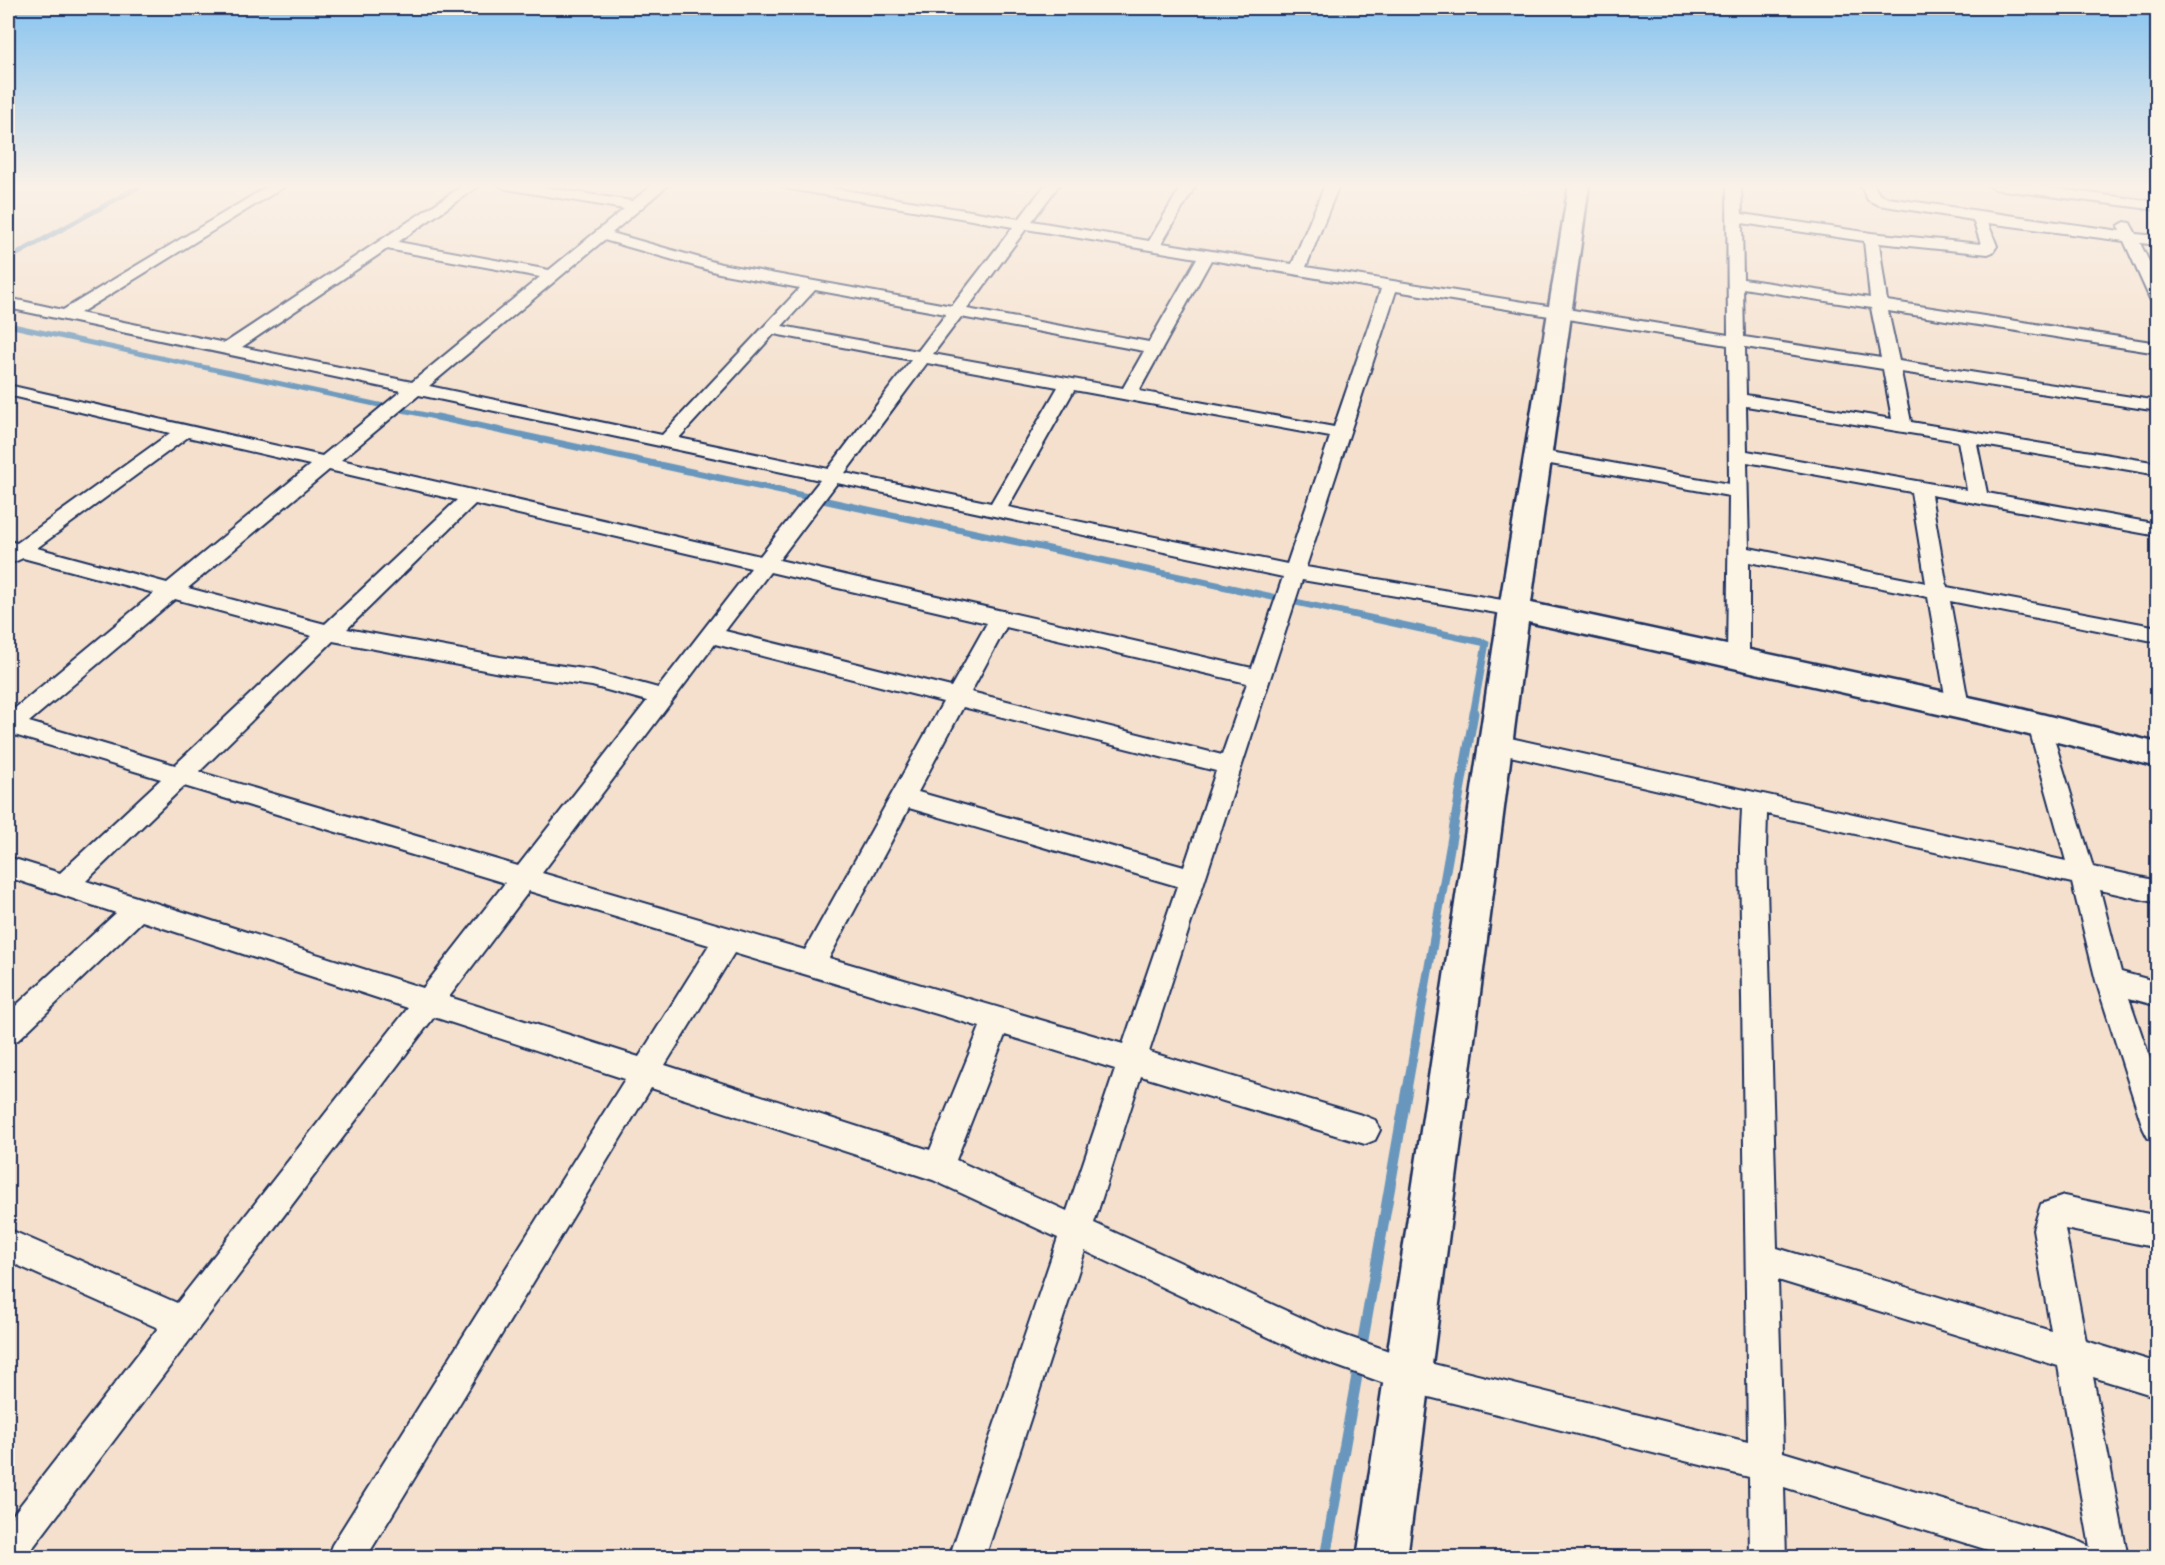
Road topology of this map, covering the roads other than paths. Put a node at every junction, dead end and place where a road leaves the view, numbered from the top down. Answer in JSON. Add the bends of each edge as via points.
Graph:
{"nodes":[{"id":1,"x":159,"y":258,"type":"edge"},
{"id":2,"x":363,"y":258,"type":"edge"},
{"id":3,"x":460,"y":258,"type":"edge"},
{"id":4,"x":573,"y":258,"type":"edge"},
{"id":5,"x":685,"y":258,"type":"edge"},
{"id":6,"x":997,"y":258,"type":"edge"},
{"id":7,"x":1205,"y":258,"type":"edge"},
{"id":8,"x":1230,"y":258,"type":"edge"},
{"id":9,"x":1302,"y":258,"type":"edge"},
{"id":10,"x":1569,"y":258,"type":"edge"},
{"id":11,"x":1735,"y":258,"type":"edge"},
{"id":12,"x":1873,"y":258,"type":"edge"},
{"id":13,"x":2138,"y":258,"type":"edge"},
{"id":14,"x":1297,"y":270,"type":"junction"},
{"id":15,"x":552,"y":275,"type":"junction"},
{"id":16,"x":1735,"y":282,"type":"junction"},
{"id":17,"x":811,"y":285,"type":"junction"},
{"id":18,"x":1390,"y":285,"type":"junction"},
{"id":19,"x":2157,"y":299,"type":"edge"},
{"id":20,"x":8,"y":303,"type":"edge"},
{"id":21,"x":1879,"y":305,"type":"junction"},
{"id":22,"x":956,"y":313,"type":"junction"},
{"id":23,"x":1561,"y":314,"type":"junction"},
{"id":24,"x":65,"y":315,"type":"junction"},
{"id":25,"x":772,"y":328,"type":"junction"},
{"id":26,"x":1737,"y":341,"type":"junction"},
{"id":27,"x":1155,"y":348,"type":"junction"},
{"id":28,"x":2157,"y":348,"type":"edge"},
{"id":29,"x":228,"y":349,"type":"junction"},
{"id":30,"x":922,"y":356,"type":"junction"},
{"id":31,"x":1892,"y":365,"type":"junction"},
{"id":32,"x":1069,"y":384,"type":"junction"},
{"id":33,"x":416,"y":388,"type":"junction"},
{"id":34,"x":8,"y":390,"type":"edge"},
{"id":35,"x":1128,"y":395,"type":"junction"},
{"id":36,"x":1737,"y":399,"type":"junction"},
{"id":37,"x":2157,"y":406,"type":"edge"},
{"id":38,"x":1903,"y":427,"type":"junction"},
{"id":39,"x":185,"y":431,"type":"junction"},
{"id":40,"x":1341,"y":434,"type":"junction"},
{"id":41,"x":1966,"y":437,"type":"junction"},
{"id":42,"x":665,"y":442,"type":"junction"},
{"id":43,"x":1738,"y":455,"type":"junction"},
{"id":44,"x":1539,"y":456,"type":"junction"},
{"id":45,"x":326,"y":463,"type":"junction"},
{"id":46,"x":2157,"y":470,"type":"edge"},
{"id":47,"x":831,"y":477,"type":"junction"},
{"id":48,"x":1920,"y":489,"type":"junction"},
{"id":49,"x":1738,"y":492,"type":"junction"},
{"id":50,"x":471,"y":497,"type":"junction"},
{"id":51,"x":1979,"y":499,"type":"junction"},
{"id":52,"x":996,"y":511,"type":"junction"},
{"id":53,"x":2157,"y":530,"type":"edge"},
{"id":54,"x":12,"y":552,"type":"edge"},
{"id":55,"x":1739,"y":553,"type":"junction"},
{"id":56,"x":764,"y":564,"type":"junction"},
{"id":57,"x":1294,"y":572,"type":"junction"},
{"id":58,"x":171,"y":591,"type":"junction"},
{"id":59,"x":1938,"y":592,"type":"junction"},
{"id":60,"x":1514,"y":609,"type":"junction"},
{"id":61,"x":1000,"y":618,"type":"junction"},
{"id":62,"x":330,"y":633,"type":"junction"},
{"id":63,"x":710,"y":635,"type":"junction"},
{"id":64,"x":2157,"y":635,"type":"edge"},
{"id":65,"x":1738,"y":658,"type":"junction"},
{"id":66,"x":1260,"y":678,"type":"junction"},
{"id":67,"x":662,"y":697,"type":"junction"},
{"id":68,"x":957,"y":697,"type":"junction"},
{"id":69,"x":1958,"y":707,"type":"junction"},
{"id":70,"x":8,"y":725,"type":"edge"},
{"id":71,"x":2040,"y":725,"type":"junction"},
{"id":72,"x":1497,"y":744,"type":"junction"},
{"id":73,"x":2157,"y":755,"type":"edge"},
{"id":74,"x":1231,"y":766,"type":"junction"},
{"id":75,"x":180,"y":776,"type":"junction"},
{"id":76,"x":902,"y":797,"type":"junction"},
{"id":77,"x":1755,"y":800,"type":"junction"},
{"id":78,"x":8,"y":867,"type":"edge"},
{"id":79,"x":2084,"y":874,"type":"junction"},
{"id":80,"x":523,"y":878,"type":"junction"},
{"id":81,"x":1193,"y":880,"type":"junction"},
{"id":82,"x":65,"y":885,"type":"junction"},
{"id":83,"x":2157,"y":892,"type":"edge"},
{"id":84,"x":137,"y":909,"type":"junction"},
{"id":85,"x":728,"y":939,"type":"junction"},
{"id":86,"x":812,"y":965,"type":"junction"},
{"id":87,"x":2110,"y":981,"type":"junction"},
{"id":88,"x":2157,"y":994,"type":"edge"},
{"id":89,"x":428,"y":1003,"type":"junction"},
{"id":90,"x":997,"y":1020,"type":"junction"},
{"id":91,"x":8,"y":1031,"type":"edge"},
{"id":92,"x":1133,"y":1061,"type":"junction"},
{"id":93,"x":645,"y":1072,"type":"junction"},
{"id":94,"x":2157,"y":1128,"type":"edge"},
{"id":95,"x":1365,"y":1130,"type":"dead end"},
{"id":96,"x":938,"y":1167,"type":"junction"},
{"id":97,"x":1074,"y":1231,"type":"junction"},
{"id":98,"x":2157,"y":1232,"type":"edge"},
{"id":99,"x":8,"y":1245,"type":"edge"},
{"id":100,"x":1762,"y":1259,"type":"junction"},
{"id":101,"x":182,"y":1322,"type":"junction"},
{"id":102,"x":2072,"y":1354,"type":"junction"},
{"id":103,"x":1409,"y":1375,"type":"junction"},
{"id":104,"x":2157,"y":1380,"type":"edge"},
{"id":105,"x":1766,"y":1464,"type":"junction"},
{"id":106,"x":8,"y":1550,"type":"edge"},
{"id":107,"x":345,"y":1557,"type":"edge"},
{"id":108,"x":967,"y":1557,"type":"edge"},
{"id":109,"x":1382,"y":1557,"type":"edge"},
{"id":110,"x":1768,"y":1557,"type":"edge"},
{"id":111,"x":2076,"y":1557,"type":"edge"},
{"id":112,"x":2110,"y":1557,"type":"edge"}],
"edges":[{"from":1,"to":24,"type":"street"},
{"from":2,"to":29,"type":"street"},
{"from":3,"to":15,"type":"street"},
{"from":4,"to":15,"type":"street"},
{"from":5,"to":17,"type":"street"},
{"from":6,"to":22,"type":"street"},
{"from":7,"to":27,"type":"street"},
{"from":8,"to":14,"type":"street"},
{"from":9,"to":14,"type":"street"},
{"from":10,"to":23,"type":"main road"},
{"from":11,"to":16,"type":"street"},
{"from":12,"to":21,"type":"street"},
{"from":13,"to":19,"type":"street"},
{"from":14,"to":18,"type":"street"},
{"from":15,"to":33,"type":"street"},
{"from":16,"to":21,"type":"street"},
{"from":16,"to":26,"type":"street"},
{"from":17,"to":22,"type":"street"},
{"from":17,"to":25,"type":"street"},
{"from":18,"to":23,"type":"street"},
{"from":18,"to":40,"type":"street"},
{"from":20,"to":24,"type":"street"},
{"from":21,"to":28,"type":"street"},
{"from":21,"to":31,"type":"street"},
{"from":22,"to":27,"type":"street"},
{"from":22,"to":30,"type":"street"},
{"from":23,"to":26,"type":"street"},
{"from":23,"to":44,"type":"main road"},
{"from":24,"to":29,"type":"street"},
{"from":25,"to":30,"type":"street"},
{"from":25,"to":42,"type":"street"},
{"from":26,"to":31,"type":"street"},
{"from":26,"to":36,"type":"street"},
{"from":27,"to":35,"type":"street"},
{"from":29,"to":33,"type":"street"},
{"from":30,"to":32,"type":"street"},
{"from":30,"to":47,"type":"street"},
{"from":31,"to":37,"type":"street"},
{"from":31,"to":38,"type":"street"},
{"from":32,"to":35,"type":"street"},
{"from":32,"to":52,"type":"street"},
{"from":33,"to":42,"type":"street"},
{"from":33,"to":45,"type":"street"},
{"from":34,"to":39,"type":"street"},
{"from":35,"to":40,"type":"street"},
{"from":36,"to":38,"type":"street"},
{"from":36,"to":43,"type":"street"},
{"from":38,"to":41,"type":"street"},
{"from":39,"to":45,"type":"street"},
{"from":39,"to":54,"type":"street"},
{"from":40,"to":57,"type":"street"},
{"from":41,"to":46,"type":"street"},
{"from":41,"to":51,"type":"street"},
{"from":42,"to":47,"type":"street"},
{"from":43,"to":48,"type":"street"},
{"from":43,"to":49,"type":"street"},
{"from":44,"to":49,"type":"street"},
{"from":44,"to":60,"type":"main road"},
{"from":45,"to":50,"type":"street"},
{"from":45,"to":58,"type":"street"},
{"from":47,"to":52,"type":"street"},
{"from":47,"to":56,"type":"street"},
{"from":48,"to":51,"type":"street"},
{"from":48,"to":59,"type":"street"},
{"from":49,"to":55,"type":"street"},
{"from":50,"to":56,"type":"street"},
{"from":50,"to":62,"type":"street"},
{"from":51,"to":53,"type":"street"},
{"from":52,"to":57,"type":"street"},
{"from":54,"to":58,"type":"street"},
{"from":55,"to":59,"type":"street"},
{"from":55,"to":65,"type":"street"},
{"from":56,"to":61,"type":"street"},
{"from":56,"to":63,"type":"street"},
{"from":57,"to":60,"type":"street"},
{"from":57,"to":66,"type":"street"},
{"from":58,"to":62,"type":"street"},
{"from":58,"to":70,"type":"street"},
{"from":59,"to":64,"type":"street"},
{"from":59,"to":69,"type":"street"},
{"from":60,"to":65,"type":"main road"},
{"from":60,"to":72,"type":"main road"},
{"from":61,"to":66,"type":"street"},
{"from":61,"to":68,"type":"street"},
{"from":62,"to":67,"type":"street","via":[[592,678]]},
{"from":62,"to":75,"type":"street"},
{"from":63,"to":67,"type":"street"},
{"from":63,"to":68,"type":"street"},
{"from":65,"to":69,"type":"main road"},
{"from":66,"to":74,"type":"street"},
{"from":67,"to":80,"type":"street"},
{"from":68,"to":74,"type":"street"},
{"from":68,"to":76,"type":"street"},
{"from":69,"to":71,"type":"main road"},
{"from":70,"to":75,"type":"street"},
{"from":71,"to":73,"type":"main road"},
{"from":71,"to":79,"type":"street"},
{"from":72,"to":77,"type":"street"},
{"from":72,"to":103,"type":"main road"},
{"from":74,"to":81,"type":"street"},
{"from":75,"to":80,"type":"street"},
{"from":75,"to":82,"type":"street"},
{"from":76,"to":81,"type":"street"},
{"from":76,"to":86,"type":"street"},
{"from":77,"to":79,"type":"street"},
{"from":77,"to":100,"type":"street"},
{"from":78,"to":82,"type":"street"},
{"from":79,"to":83,"type":"street"},
{"from":79,"to":87,"type":"street"},
{"from":80,"to":85,"type":"street"},
{"from":80,"to":89,"type":"street"},
{"from":81,"to":92,"type":"street"},
{"from":82,"to":84,"type":"street"},
{"from":84,"to":89,"type":"street"},
{"from":84,"to":91,"type":"street"},
{"from":85,"to":86,"type":"street"},
{"from":85,"to":93,"type":"street"},
{"from":86,"to":90,"type":"street"},
{"from":87,"to":88,"type":"street"},
{"from":87,"to":94,"type":"street"},
{"from":89,"to":93,"type":"street"},
{"from":89,"to":101,"type":"street"},
{"from":90,"to":92,"type":"street"},
{"from":90,"to":96,"type":"street"},
{"from":92,"to":95,"type":"street"},
{"from":92,"to":97,"type":"street"},
{"from":93,"to":96,"type":"street"},
{"from":93,"to":107,"type":"street"},
{"from":96,"to":97,"type":"street"},
{"from":97,"to":103,"type":"street","via":[[1321,1344]]},
{"from":97,"to":108,"type":"street"},
{"from":98,"to":102,"type":"street","via":[[2064,1212],[2052,1215],[2049,1229]]},
{"from":99,"to":101,"type":"street"},
{"from":100,"to":102,"type":"street"},
{"from":100,"to":105,"type":"street"},
{"from":101,"to":106,"type":"street"},
{"from":102,"to":104,"type":"street"},
{"from":102,"to":112,"type":"street"},
{"from":103,"to":105,"type":"street"},
{"from":103,"to":109,"type":"main road"},
{"from":105,"to":110,"type":"street"},
{"from":105,"to":111,"type":"street"}]}
